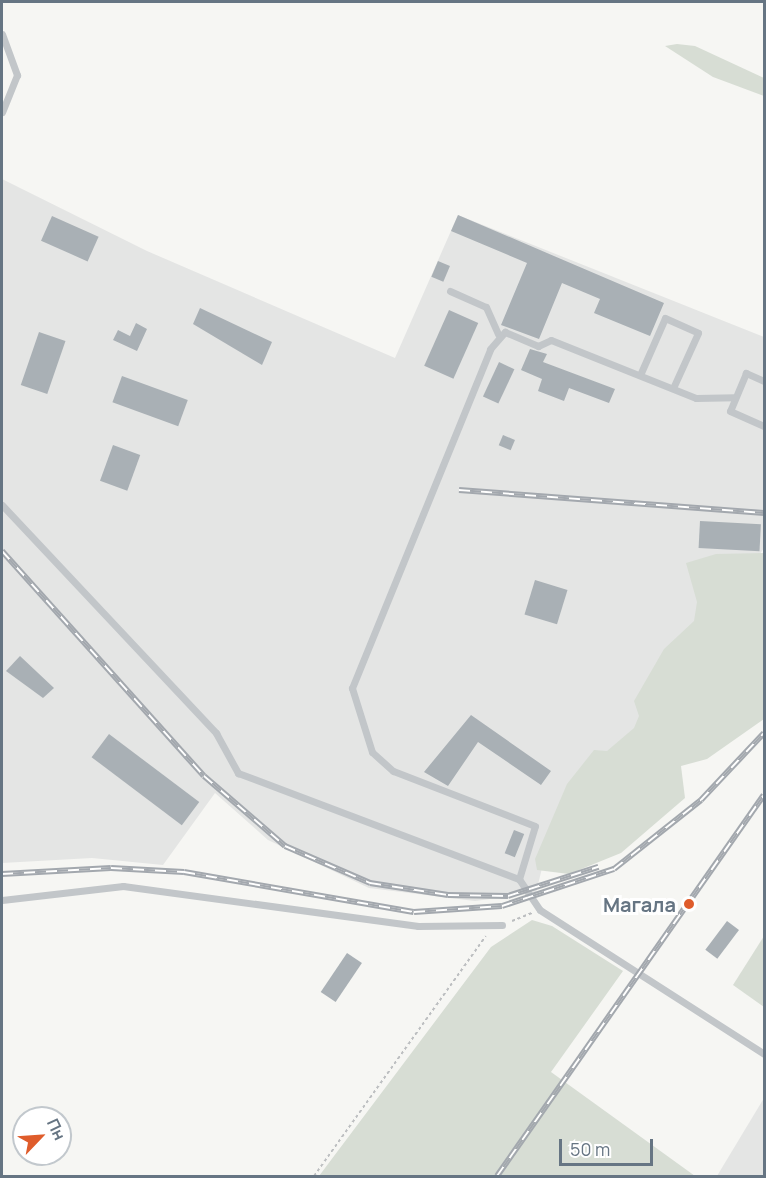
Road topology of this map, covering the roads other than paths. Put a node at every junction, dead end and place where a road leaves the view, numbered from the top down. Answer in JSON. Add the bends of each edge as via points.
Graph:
{"nodes":[{"id":1,"x":2,"y":34,"type":"edge"},
{"id":2,"x":2,"y":112,"type":"edge"},
{"id":3,"x":450,"y":291,"type":"dead end"},
{"id":4,"x":498,"y":334,"type":"junction"},
{"id":5,"x":640,"y":375,"type":"junction"},
{"id":6,"x":765,"y":381,"type":"edge"},
{"id":7,"x":673,"y":388,"type":"junction"},
{"id":8,"x":735,"y":398,"type":"junction"},
{"id":9,"x":765,"y":426,"type":"edge"},
{"id":10,"x":2,"y":505,"type":"edge"},
{"id":11,"x":519,"y":879,"type":"junction"},
{"id":12,"x":2,"y":900,"type":"edge"},
{"id":13,"x":502,"y":925,"type":"road end"},
{"id":14,"x":765,"y":1054,"type":"edge"}],
"edges":[{"from":1,"to":2,"type":"lane","via":[[17,75]]},
{"from":3,"to":4,"type":"lane","via":[[486,307]]},
{"from":4,"to":5,"type":"lane","via":[[538,346],[551,339]]},
{"from":4,"to":11,"type":"lane","via":[[352,688],[372,752],[393,771],[535,826]]},
{"from":5,"to":7,"type":"lane"},
{"from":5,"to":7,"type":"lane","via":[[665,318],[698,333]]},
{"from":6,"to":8,"type":"lane","via":[[746,373]]},
{"from":7,"to":8,"type":"lane","via":[[696,398]]},
{"from":8,"to":9,"type":"lane","via":[[730,411]]},
{"from":10,"to":11,"type":"lane","via":[[216,734],[238,773]]},
{"from":11,"to":14,"type":"lane","via":[[540,910]]},
{"from":12,"to":13,"type":"lane","via":[[123,886],[418,926]]}]}
